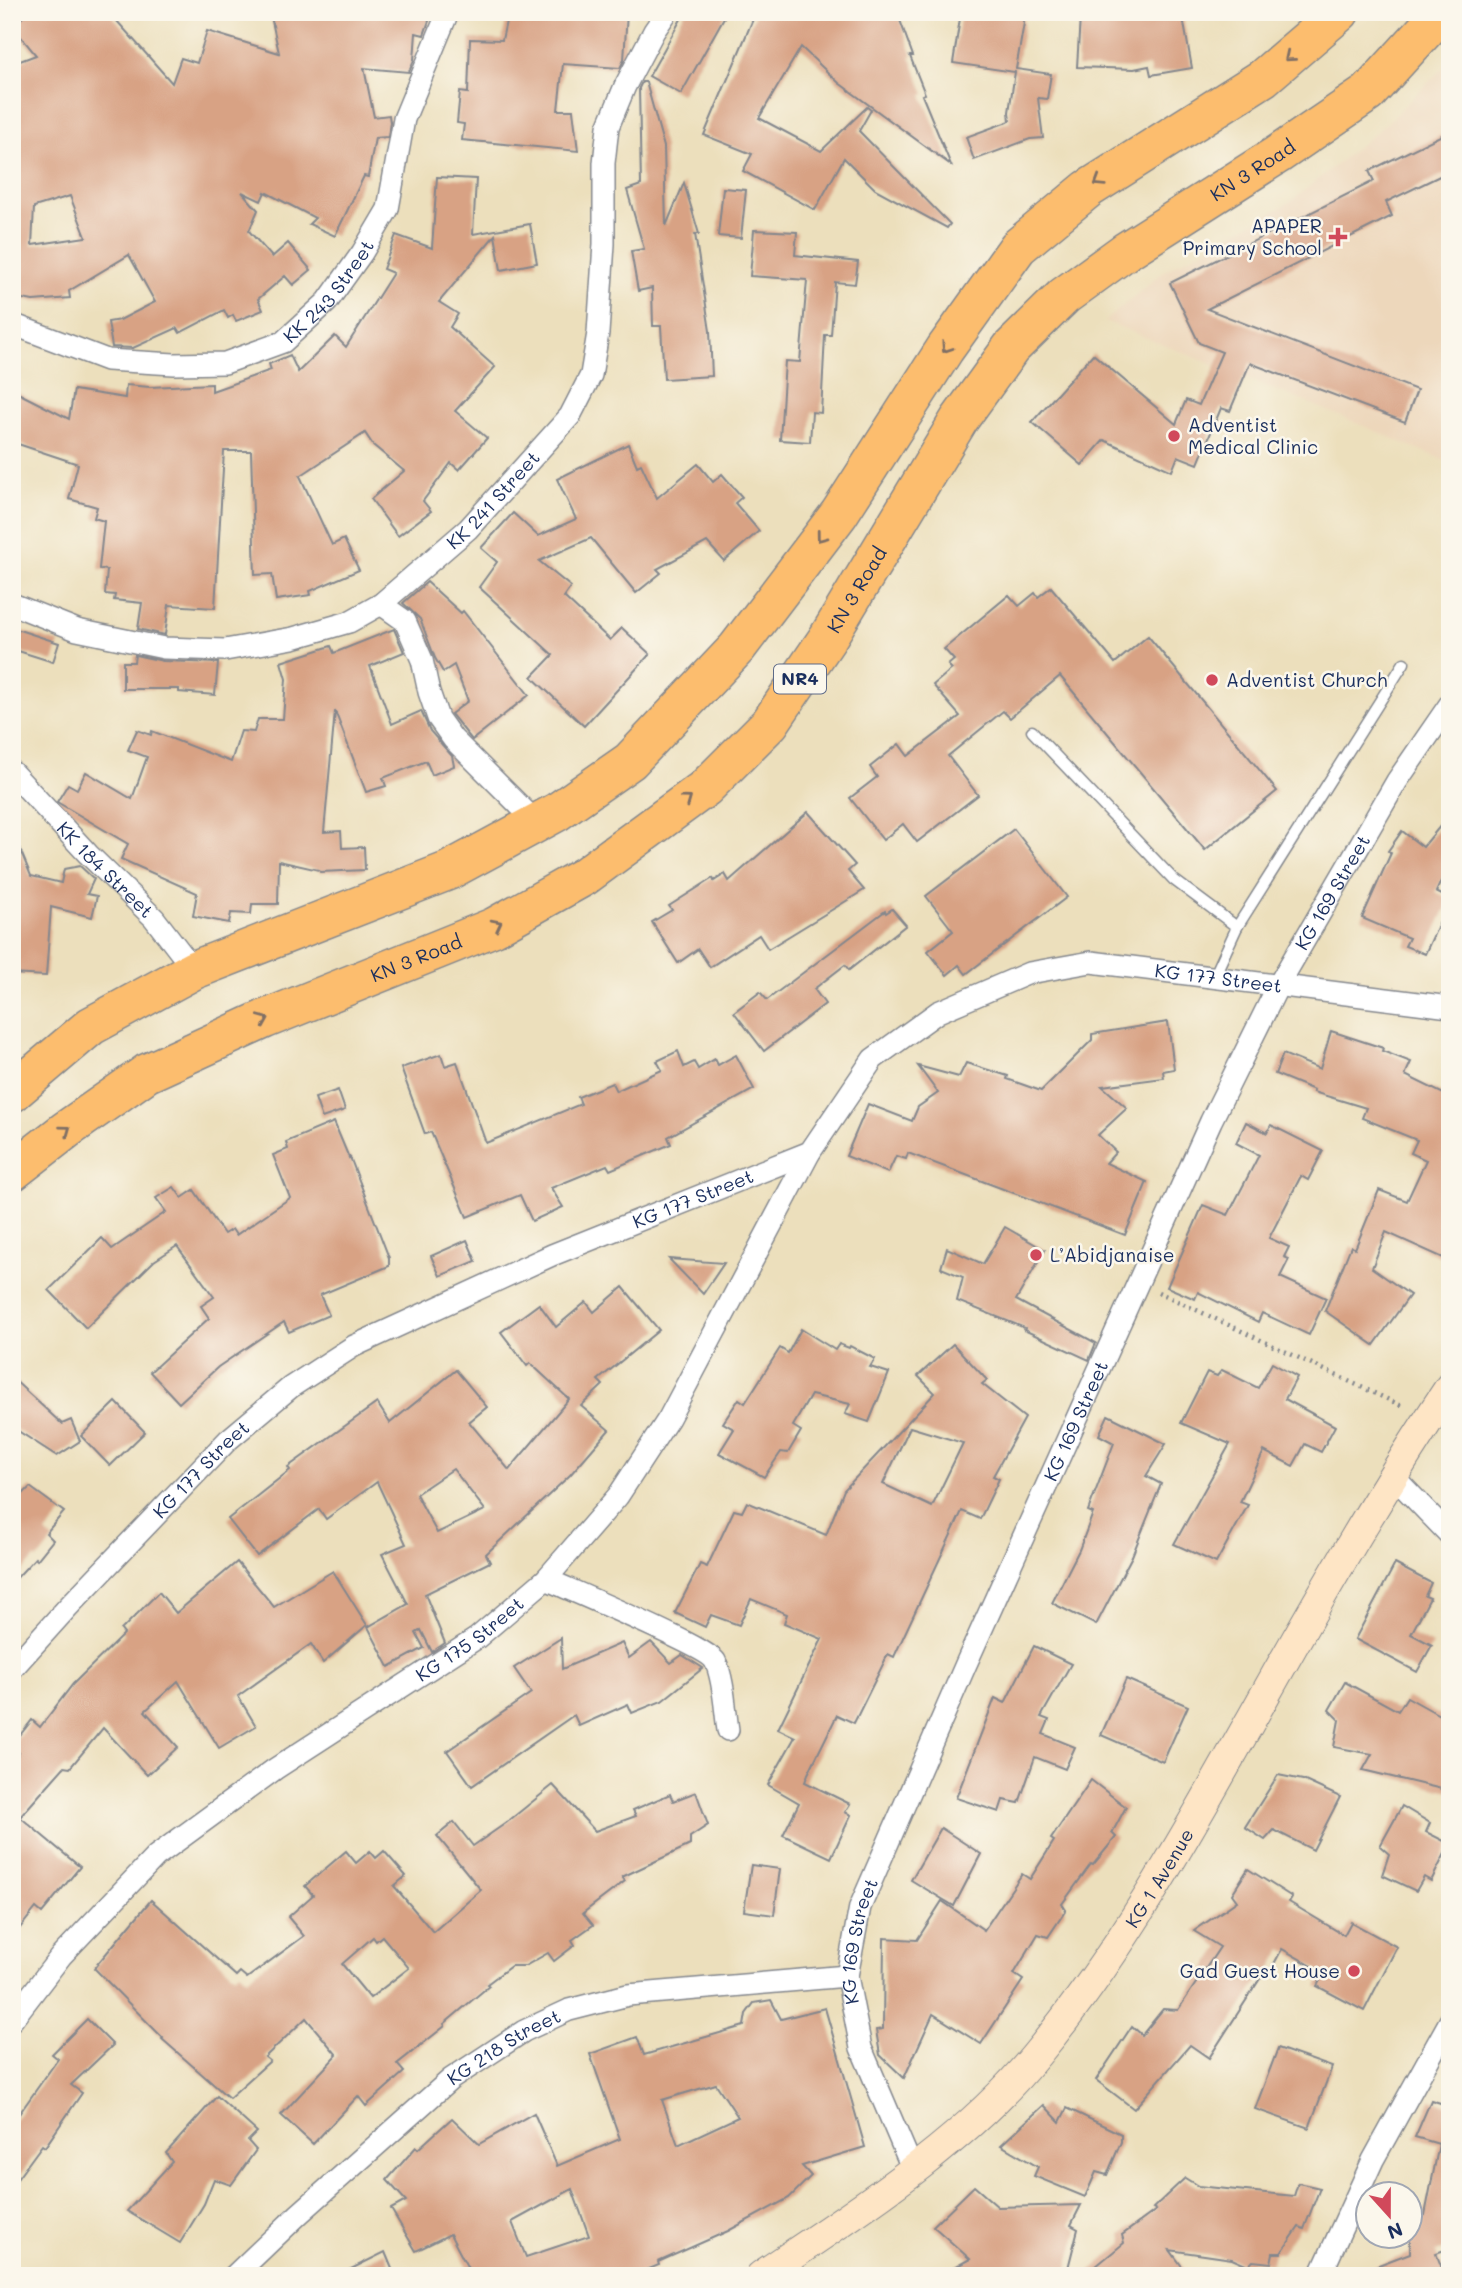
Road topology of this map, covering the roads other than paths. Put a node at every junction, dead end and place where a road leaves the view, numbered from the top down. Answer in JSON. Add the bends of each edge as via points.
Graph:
{"nodes":[{"id":1,"x":448,"y":12,"type":"edge"},
{"id":2,"x":667,"y":12,"type":"edge"},
{"id":3,"x":1340,"y":12,"type":"edge"},
{"id":4,"x":1442,"y":12,"type":"edge"},
{"id":5,"x":12,"y":324,"type":"edge"},
{"id":6,"x":12,"y":604,"type":"edge"},
{"id":7,"x":381,"y":604,"type":"junction"},
{"id":8,"x":1404,"y":663,"type":"dead end"},
{"id":9,"x":1450,"y":704,"type":"edge"},
{"id":10,"x":1032,"y":731,"type":"dead end"},
{"id":11,"x":12,"y":772,"type":"edge"},
{"id":12,"x":537,"y":823,"type":"junction"},
{"id":13,"x":1237,"y":927,"type":"junction"},
{"id":14,"x":194,"y":970,"type":"junction"},
{"id":15,"x":1214,"y":977,"type":"junction"},
{"id":16,"x":1279,"y":984,"type":"junction"},
{"id":17,"x":1450,"y":1006,"type":"edge"},
{"id":18,"x":12,"y":1093,"type":"edge"},
{"id":19,"x":810,"y":1152,"type":"junction"},
{"id":20,"x":12,"y":1172,"type":"edge"},
{"id":21,"x":1450,"y":1387,"type":"edge"},
{"id":22,"x":1392,"y":1475,"type":"junction"},
{"id":23,"x":1450,"y":1535,"type":"edge"},
{"id":24,"x":546,"y":1579,"type":"junction"},
{"id":25,"x":12,"y":1669,"type":"edge"},
{"id":26,"x":728,"y":1730,"type":"dead end"},
{"id":27,"x":847,"y":1976,"type":"junction"},
{"id":28,"x":12,"y":2020,"type":"edge"},
{"id":29,"x":1450,"y":2021,"type":"edge"},
{"id":30,"x":912,"y":2171,"type":"junction"},
{"id":31,"x":234,"y":2276,"type":"edge"},
{"id":32,"x":761,"y":2276,"type":"edge"},
{"id":33,"x":1320,"y":2276,"type":"edge"}],
"edges":[{"from":1,"to":5,"type":"street","name":"KK 243 Street","via":[[404,119],[388,209],[327,302],[284,342],[225,363],[107,360]]},
{"from":2,"to":7,"type":"street","name":"KK 241 Street","via":[[625,86],[608,127],[598,333],[591,375],[570,416],[513,480],[468,529]]},
{"from":3,"to":12,"type":"highway","one_way":true,"via":[[1264,78],[1088,189],[1018,247],[945,349],[839,514],[737,648],[630,761]]},
{"from":20,"to":4,"type":"highway","name":"KN 3 Road","number":"NR4","one_way":true,"via":[[147,1073],[264,1019],[494,927],[585,876],[705,788],[770,723],[827,639],[959,420],[1011,348],[1064,296],[1368,93]]},
{"from":6,"to":7,"type":"street","name":"KK 241 Street","via":[[77,629],[164,648],[225,650],[349,622]]},
{"from":7,"to":12,"type":"street","via":[[405,621],[422,660],[438,718]]},
{"from":8,"to":13,"type":"lane"},
{"from":9,"to":16,"type":"street","name":"KG 169 Street","via":[[1397,781]]},
{"from":10,"to":13,"type":"lane","via":[[1174,880]]},
{"from":11,"to":14,"type":"street","name":"KK 184 Street","via":[[154,918]]},
{"from":12,"to":14,"type":"highway","via":[[448,871]]},
{"from":13,"to":15,"type":"lane"},
{"from":14,"to":18,"type":"highway","via":[[91,1026]]},
{"from":15,"to":16,"type":"street","name":"KG 177 Street"},
{"from":15,"to":19,"type":"street","name":"KG 177 Street","via":[[1091,962],[1029,973],[938,1012],[873,1059]]},
{"from":16,"to":17,"type":"street","name":"KG 177 Street"},
{"from":16,"to":27,"type":"street","name":"KG 169 Street","via":[[1211,1121],[886,1845],[860,1908]]},
{"from":19,"to":24,"type":"street","name":"KG 175 Street","via":[[668,1418],[618,1496]]},
{"from":19,"to":25,"type":"street","name":"KG 177 Street","via":[[552,1255],[343,1353],[291,1387],[228,1440]]},
{"from":21,"to":22,"type":"street","name":"KG 1 Avenue"},
{"from":22,"to":23,"type":"street"},
{"from":22,"to":30,"type":"street","name":"KG 1 Avenue","via":[[1172,1861],[1091,1983],[1036,2056],[974,2121]]},
{"from":24,"to":26,"type":"street","via":[[712,1657]]},
{"from":24,"to":28,"type":"street","name":"KG 175 Street","via":[[477,1639],[275,1769],[156,1856],[61,1956]]},
{"from":27,"to":30,"type":"street","name":"KG 169 Street","via":[[861,2048]]},
{"from":27,"to":31,"type":"street","name":"KG 218 Street","via":[[628,1995],[569,2010],[524,2031],[451,2078]]},
{"from":29,"to":33,"type":"street","via":[[1373,2160]]},
{"from":30,"to":32,"type":"street","name":"KG 1 Avenue"}]}
